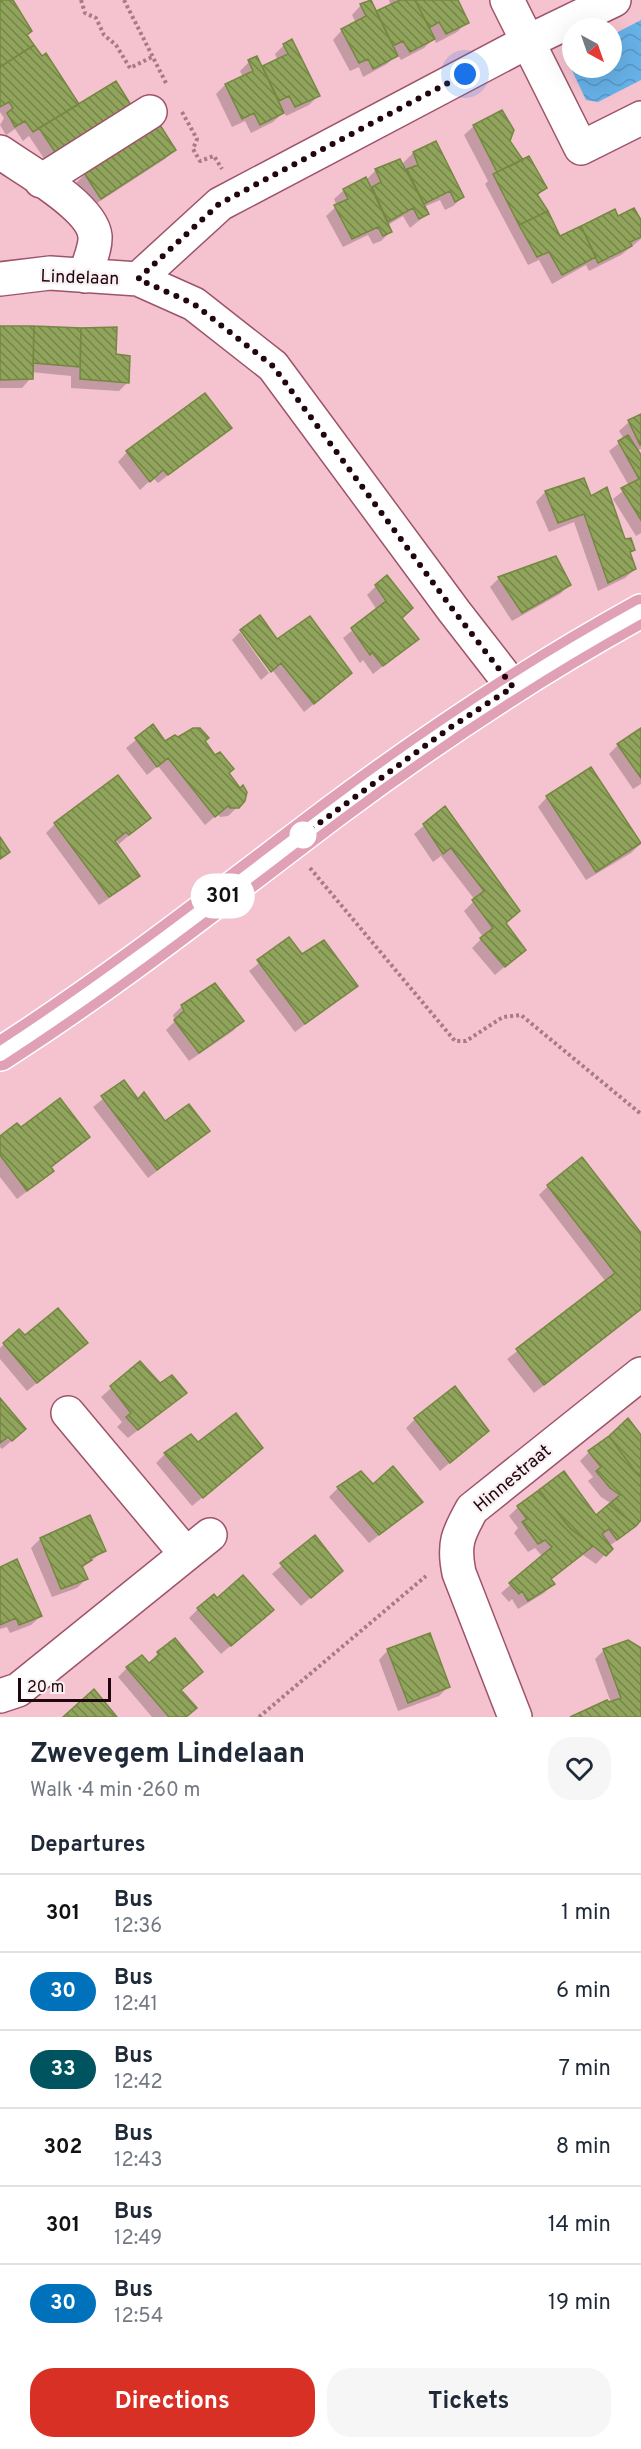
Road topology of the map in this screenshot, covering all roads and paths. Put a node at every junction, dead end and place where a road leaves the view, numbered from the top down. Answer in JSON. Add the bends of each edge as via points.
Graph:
{"nodes":[{"id":1,"x":81,"y":0,"type":"edge"},
{"id":2,"x":507,"y":0,"type":"edge"},
{"id":3,"x":614,"y":0,"type":"edge"},
{"id":4,"x":527,"y":42,"type":"junction"},
{"id":5,"x":152,"y":57,"type":"dead end"},
{"id":6,"x":150,"y":112,"type":"dead end"},
{"id":7,"x":641,"y":118,"type":"edge"},
{"id":8,"x":0,"y":152,"type":"edge"},
{"id":9,"x":41,"y":180,"type":"junction"},
{"id":10,"x":85,"y":276,"type":"junction"},
{"id":11,"x":0,"y":279,"type":"edge"},
{"id":12,"x":138,"y":279,"type":"junction"},
{"id":13,"x":641,"y":611,"type":"edge"},
{"id":14,"x":513,"y":687,"type":"junction"},
{"id":15,"x":290,"y":845,"type":"junction"},
{"id":16,"x":0,"y":1054,"type":"edge"},
{"id":17,"x":641,"y":1114,"type":"edge"},
{"id":18,"x":641,"y":1374,"type":"edge"},
{"id":19,"x":68,"y":1413,"type":"dead end"},
{"id":20,"x":455,"y":1553,"type":"junction"},
{"id":21,"x":0,"y":1696,"type":"edge"},
{"id":22,"x":259,"y":1717,"type":"edge"},
{"id":23,"x":515,"y":1717,"type":"edge"}],
"edges":[{"from":1,"to":5,"type":"path","via":[[85,14],[96,18],[130,68]]},
{"from":2,"to":4,"type":"street"},
{"from":3,"to":4,"type":"street"},
{"from":4,"to":7,"type":"street","via":[[581,148]]},
{"from":4,"to":12,"type":"street","via":[[219,204]]},
{"from":6,"to":9,"type":"street"},
{"from":8,"to":9,"type":"street"},
{"from":9,"to":10,"type":"street","via":[[78,206],[92,222],[95,238]]},
{"from":10,"to":11,"type":"street","name":"Lindelaan","via":[[50,273]]},
{"from":10,"to":12,"type":"street","name":"Lindelaan"},
{"from":12,"to":14,"type":"street","name":"Lindelaan","via":[[194,304],[273,366]]},
{"from":13,"to":14,"type":"main road"},
{"from":14,"to":15,"type":"main road","via":[[451,727]]},
{"from":15,"to":16,"type":"main road","via":[[102,985]]},
{"from":15,"to":17,"type":"path","via":[[455,1041],[466,1041],[503,1017],[521,1015]]},
{"from":18,"to":20,"type":"street","name":"Hinnestraat","via":[[472,1509],[458,1535]]},
{"from":19,"to":21,"type":"street","via":[[198,1545],[18,1690]]},
{"from":20,"to":22,"type":"path"},
{"from":20,"to":23,"type":"street","via":[[459,1573]]}]}
